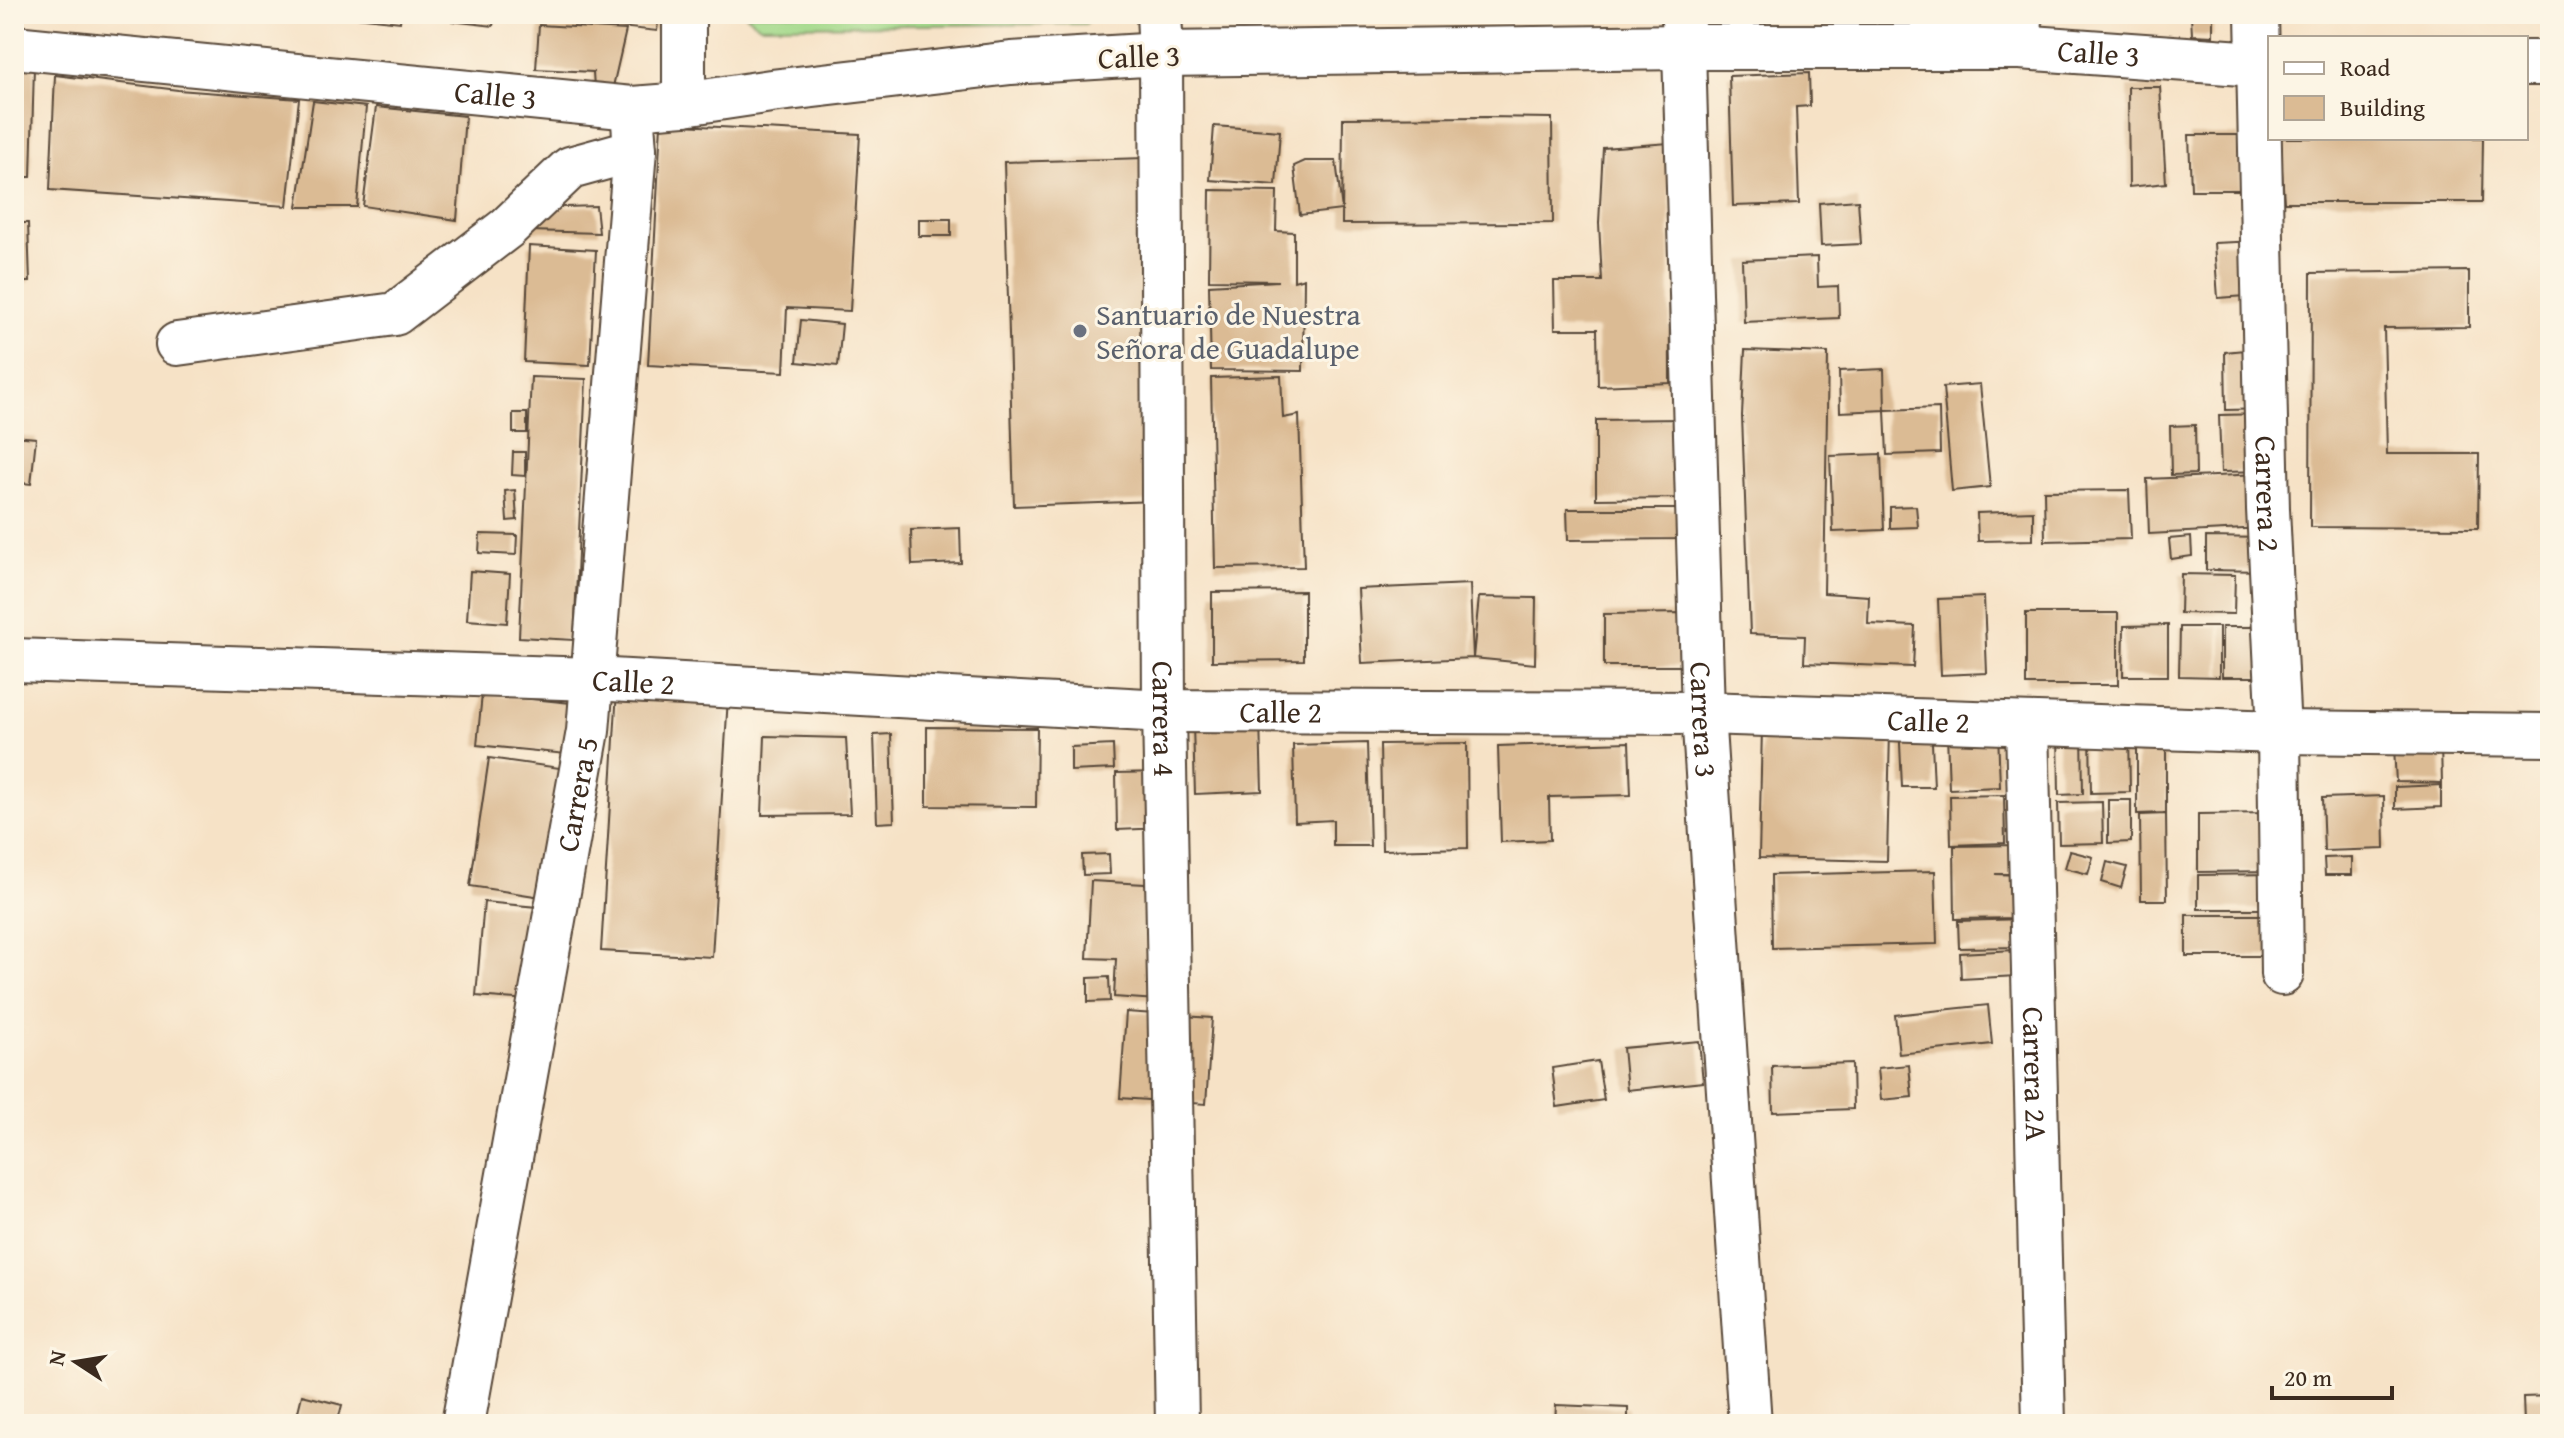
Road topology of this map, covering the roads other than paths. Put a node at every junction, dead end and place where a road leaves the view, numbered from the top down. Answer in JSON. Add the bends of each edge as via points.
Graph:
{"nodes":[{"id":1,"x":684,"y":14,"type":"edge"},
{"id":2,"x":2257,"y":14,"type":"edge"},
{"id":3,"x":1684,"y":30,"type":"edge"},
{"id":4,"x":2020,"y":31,"type":"edge"},
{"id":5,"x":1160,"y":34,"type":"edge"},
{"id":6,"x":14,"y":47,"type":"edge"},
{"id":7,"x":2528,"y":63,"type":"edge"},
{"id":8,"x":2550,"y":63,"type":"edge"},
{"id":9,"x":2264,"y":66,"type":"edge"},
{"id":10,"x":684,"y":104,"type":"junction"},
{"id":11,"x":632,"y":108,"type":"junction"},
{"id":12,"x":635,"y":150,"type":"junction"},
{"id":13,"x":177,"y":344,"type":"dead end"},
{"id":14,"x":14,"y":660,"type":"edge"},
{"id":15,"x":593,"y":679,"type":"junction"},
{"id":16,"x":1164,"y":711,"type":"junction"},
{"id":17,"x":1703,"y":713,"type":"junction"},
{"id":18,"x":2027,"y":724,"type":"junction"},
{"id":19,"x":2279,"y":732,"type":"junction"},
{"id":20,"x":2550,"y":735,"type":"edge"},
{"id":21,"x":2282,"y":974,"type":"dead end"},
{"id":22,"x":463,"y":1424,"type":"edge"},
{"id":23,"x":1177,"y":1424,"type":"edge"},
{"id":24,"x":1750,"y":1424,"type":"edge"},
{"id":25,"x":2044,"y":1424,"type":"edge"}],
"edges":[{"from":1,"to":10,"type":"street"},
{"from":2,"to":9,"type":"street","name":"Carrera 2"},
{"from":3,"to":4,"type":"street","name":"Calle 3"},
{"from":3,"to":5,"type":"street","name":"Calle 3"},
{"from":3,"to":17,"type":"street","name":"Carrera 3"},
{"from":4,"to":9,"type":"street","name":"Calle 3"},
{"from":5,"to":10,"type":"street","name":"Calle 3","via":[[1011,63]]},
{"from":5,"to":16,"type":"street","name":"Carrera 4"},
{"from":6,"to":11,"type":"street","name":"Calle 3"},
{"from":7,"to":8,"type":"street"},
{"from":9,"to":19,"type":"street","name":"Carrera 2","via":[[2268,509]]},
{"from":10,"to":11,"type":"street","name":"Calle 3"},
{"from":11,"to":12,"type":"street","name":"Carrera 5"},
{"from":12,"to":13,"type":"street","via":[[570,168],[507,228],[395,314]]},
{"from":12,"to":15,"type":"street","name":"Carrera 5"},
{"from":14,"to":15,"type":"street","name":"Calle 2"},
{"from":15,"to":16,"type":"street","name":"Calle 2"},
{"from":15,"to":22,"type":"street","name":"Carrera 5","via":[[588,731]]},
{"from":16,"to":17,"type":"street","name":"Calle 2"},
{"from":16,"to":23,"type":"street","name":"Carrera 4"},
{"from":17,"to":18,"type":"street","name":"Calle 2"},
{"from":17,"to":24,"type":"street","name":"Carrera 3"},
{"from":18,"to":19,"type":"street","name":"Calle 2"},
{"from":18,"to":25,"type":"street","name":"Carrera 2A"},
{"from":19,"to":20,"type":"street","name":"Calle 2"},
{"from":19,"to":21,"type":"street","name":"Carrera 2"}]}
